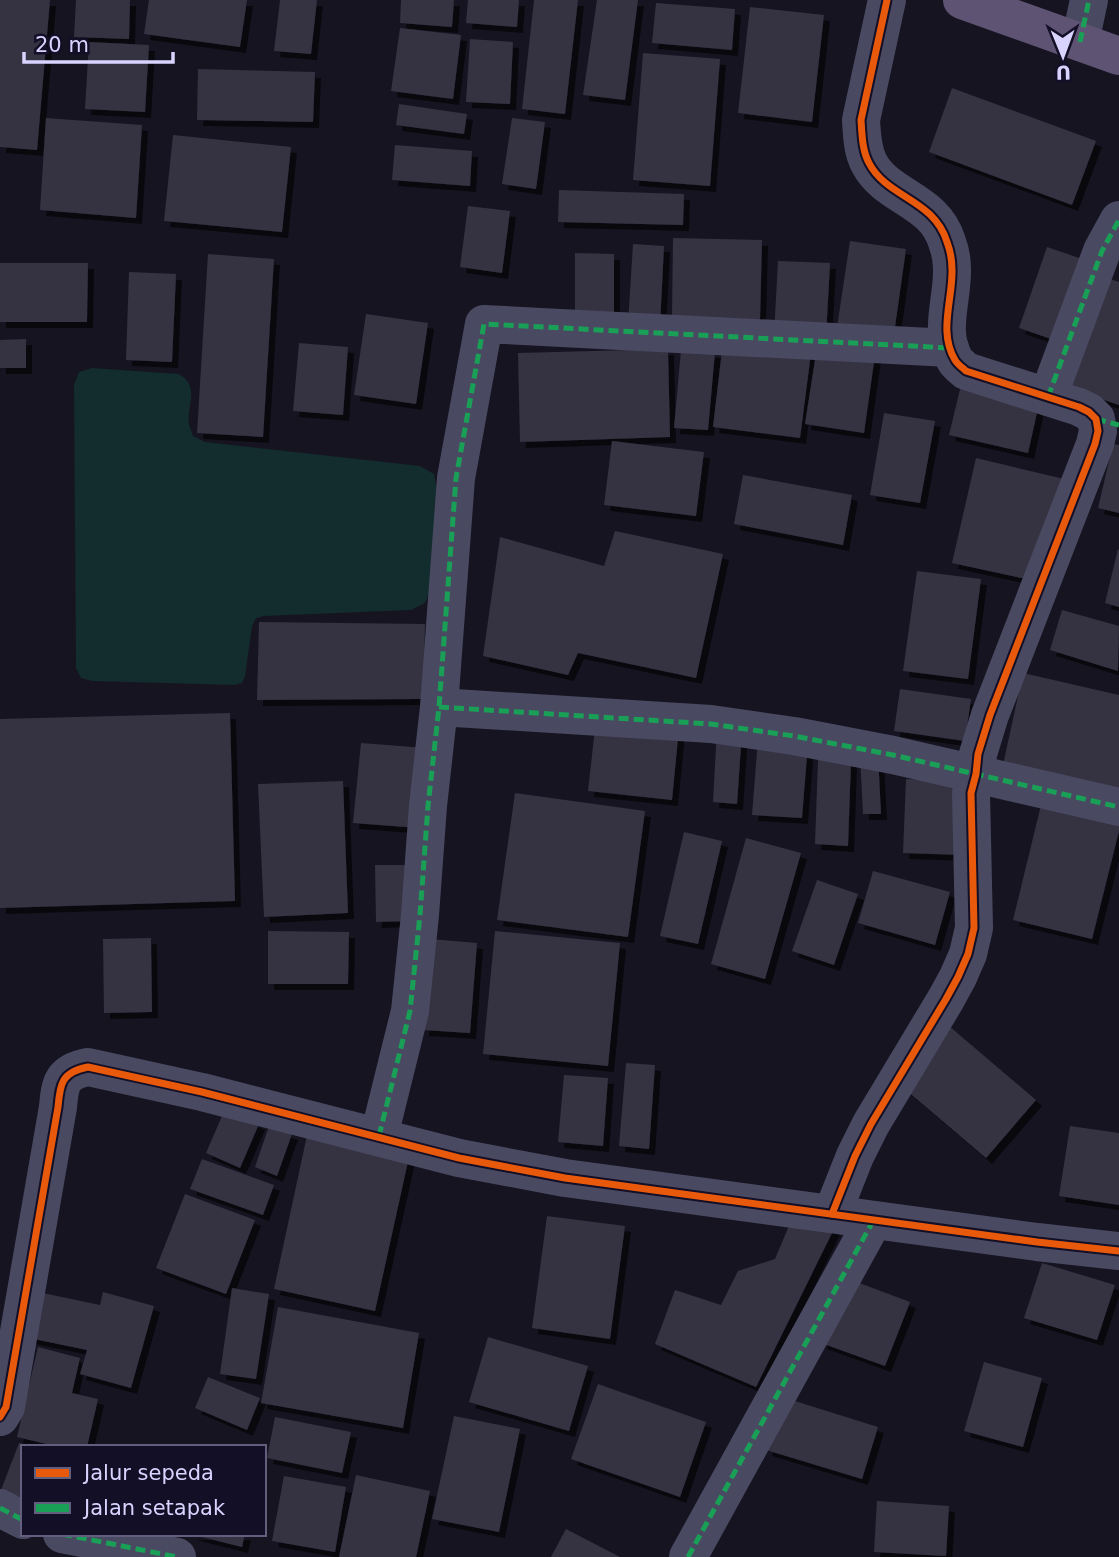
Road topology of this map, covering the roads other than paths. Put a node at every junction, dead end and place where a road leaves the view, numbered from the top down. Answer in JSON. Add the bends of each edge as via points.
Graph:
{"nodes":[{"id":1,"x":887,"y":0,"type":"edge"},
{"id":2,"x":961,"y":0,"type":"edge"},
{"id":3,"x":1089,"y":0,"type":"edge"},
{"id":4,"x":1080,"y":42,"type":"junction"},
{"id":5,"x":1119,"y":56,"type":"edge"},
{"id":6,"x":1119,"y":220,"type":"edge"},
{"id":7,"x":950,"y":348,"type":"junction"},
{"id":8,"x":1048,"y":397,"type":"junction"},
{"id":9,"x":1107,"y":422,"type":"edge"},
{"id":10,"x":439,"y":707,"type":"junction"},
{"id":11,"x":976,"y":774,"type":"junction"},
{"id":12,"x":1119,"y":807,"type":"edge"},
{"id":13,"x":379,"y":1136,"type":"junction"},
{"id":14,"x":832,"y":1214,"type":"junction"},
{"id":15,"x":873,"y":1221,"type":"junction"},
{"id":16,"x":1119,"y":1251,"type":"edge"},
{"id":17,"x":0,"y":1417,"type":"edge"},
{"id":18,"x":0,"y":1508,"type":"edge"},
{"id":19,"x":21,"y":1519,"type":"edge"},
{"id":20,"x":72,"y":1536,"type":"edge"},
{"id":21,"x":177,"y":1557,"type":"edge"},
{"id":22,"x":688,"y":1557,"type":"edge"}],
"edges":[{"from":1,"to":7,"type":"street","via":[[861,120],[862,137],[869,162],[885,183],[933,216],[947,240],[952,268]]},
{"from":2,"to":4,"type":"main road"},
{"from":3,"to":4,"type":"street"},
{"from":4,"to":5,"type":"main road"},
{"from":6,"to":8,"type":"street","via":[[1102,251]]},
{"from":7,"to":8,"type":"street","via":[[966,371]]},
{"from":7,"to":10,"type":"street","via":[[484,324],[456,478]]},
{"from":8,"to":9,"type":"street"},
{"from":9,"to":11,"type":"street","via":[[1098,431],[990,715]]},
{"from":10,"to":11,"type":"street","via":[[711,724],[794,736]]},
{"from":10,"to":13,"type":"street","via":[[411,1011]]},
{"from":11,"to":12,"type":"street"},
{"from":11,"to":14,"type":"street","via":[[971,793],[974,928],[968,954],[871,1124]]},
{"from":13,"to":14,"type":"street","via":[[459,1158],[565,1178]]},
{"from":13,"to":17,"type":"street","via":[[88,1067],[73,1070],[60,1087],[6,1407]]},
{"from":14,"to":15,"type":"street"},
{"from":15,"to":16,"type":"street"},
{"from":15,"to":22,"type":"street"},
{"from":18,"to":19,"type":"street"},
{"from":20,"to":21,"type":"street"}]}
